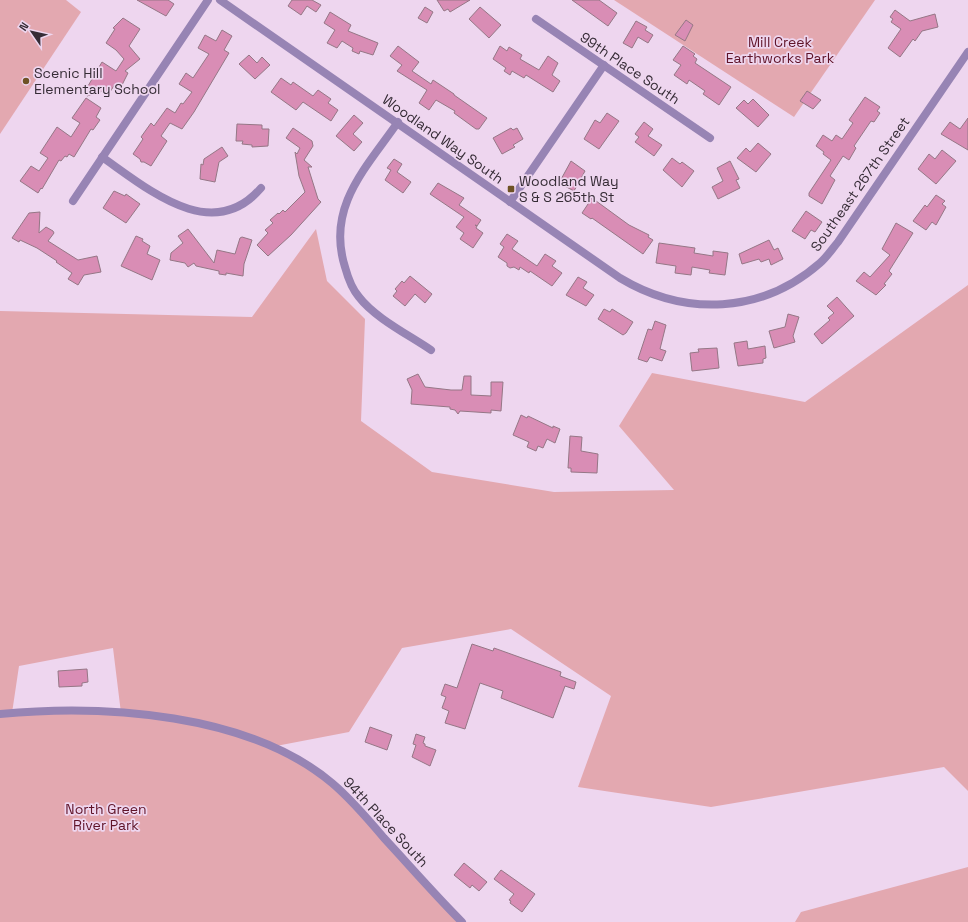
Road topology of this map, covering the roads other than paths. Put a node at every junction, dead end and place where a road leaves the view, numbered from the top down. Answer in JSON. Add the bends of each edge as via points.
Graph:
{"nodes":[{"id":1,"x":208,"y":0,"type":"edge"},
{"id":2,"x":220,"y":0,"type":"edge"},
{"id":3,"x":536,"y":19,"type":"dead end"},
{"id":4,"x":968,"y":52,"type":"edge"},
{"id":5,"x":604,"y":65,"type":"junction"},
{"id":6,"x":398,"y":122,"type":"junction"},
{"id":7,"x":710,"y":138,"type":"dead end"},
{"id":8,"x":102,"y":158,"type":"junction"},
{"id":9,"x":261,"y":188,"type":"dead end"},
{"id":10,"x":73,"y":201,"type":"dead end"},
{"id":11,"x":510,"y":202,"type":"junction"},
{"id":12,"x":747,"y":301,"type":"joint"},
{"id":13,"x":430,"y":350,"type":"dead end"},
{"id":14,"x":0,"y":714,"type":"edge"},
{"id":15,"x":462,"y":922,"type":"edge"}],
"edges":[{"from":1,"to":8,"type":"street"},
{"from":2,"to":6,"type":"street","name":"Woodland Way South"},
{"from":3,"to":5,"type":"street","name":"99th Place South"},
{"from":4,"to":12,"type":"street","name":"Southeast 267th Street","via":[[838,242],[820,263],[794,282],[771,294]]},
{"from":5,"to":7,"type":"street","name":"99th Place South"},
{"from":5,"to":11,"type":"street"},
{"from":6,"to":11,"type":"street","name":"Woodland Way South"},
{"from":6,"to":13,"type":"street","via":[[349,192],[339,235],[342,259],[359,298],[373,311]]},
{"from":8,"to":9,"type":"street","via":[[158,195],[193,211],[230,210],[253,198]]},
{"from":8,"to":10,"type":"street"},
{"from":11,"to":12,"type":"street","name":"Woodland Way South","via":[[620,278],[654,295],[707,305]]},
{"from":14,"to":15,"type":"street","name":"94th Place South","via":[[61,710],[137,714],[228,731],[275,746],[315,770],[349,798]]}]}
